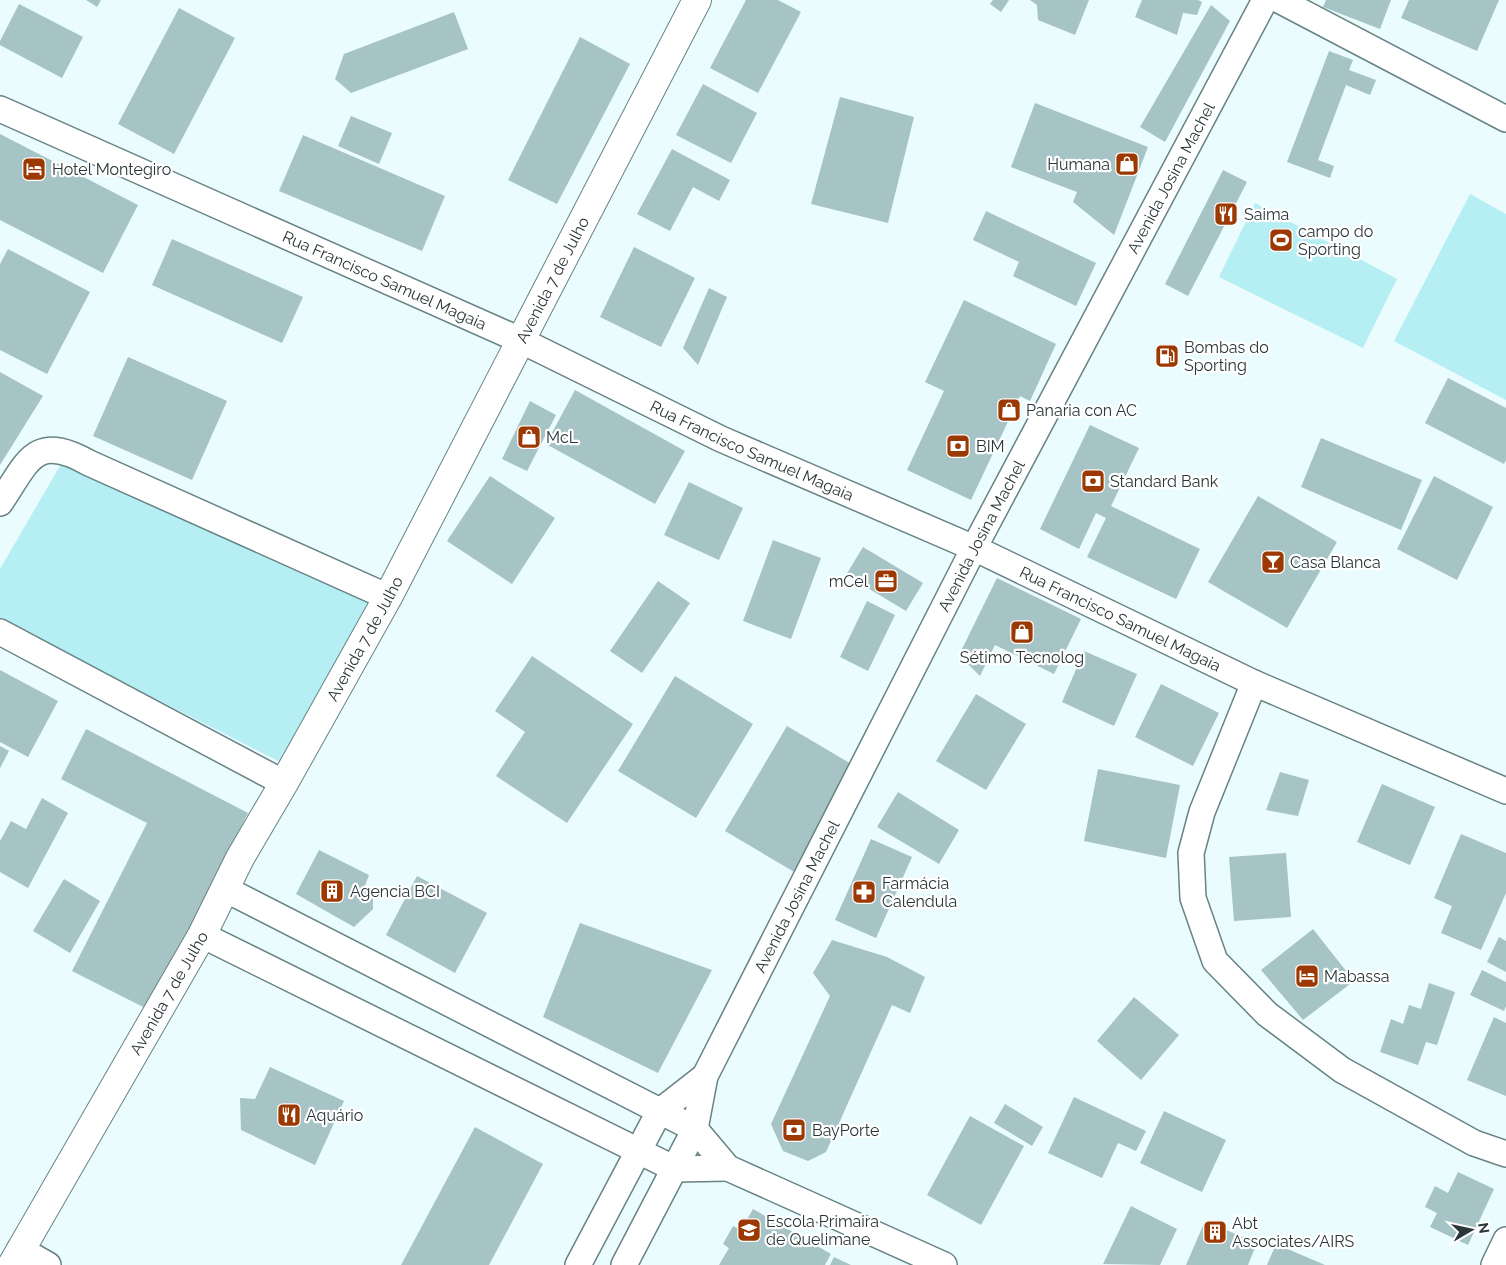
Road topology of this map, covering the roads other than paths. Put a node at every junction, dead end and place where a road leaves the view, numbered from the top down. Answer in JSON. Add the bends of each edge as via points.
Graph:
{"nodes":[{"id":1,"x":697,"y":0,"type":"edge"},
{"id":2,"x":1265,"y":0,"type":"edge"},
{"id":3,"x":1279,"y":0,"type":"edge"},
{"id":4,"x":0,"y":109,"type":"edge"},
{"id":5,"x":1506,"y":119,"type":"edge"},
{"id":6,"x":520,"y":340,"type":"junction"},
{"id":7,"x":0,"y":503,"type":"edge"},
{"id":8,"x":974,"y":548,"type":"junction"},
{"id":9,"x":388,"y":597,"type":"junction"},
{"id":10,"x":0,"y":632,"type":"edge"},
{"id":11,"x":1254,"y":683,"type":"junction"},
{"id":12,"x":284,"y":783,"type":"junction"},
{"id":13,"x":1506,"y":791,"type":"edge"},
{"id":14,"x":225,"y":889,"type":"junction"},
{"id":15,"x":202,"y":935,"type":"junction"},
{"id":16,"x":705,"y":1076,"type":"junction"},
{"id":17,"x":659,"y":1112,"type":"junction"},
{"id":18,"x":695,"y":1129,"type":"junction"},
{"id":19,"x":638,"y":1151,"type":"junction"},
{"id":20,"x":1506,"y":1154,"type":"edge"},
{"id":21,"x":728,"y":1168,"type":"junction"},
{"id":22,"x":675,"y":1170,"type":"junction"},
{"id":23,"x":1506,"y":1240,"type":"edge"},
{"id":24,"x":16,"y":1257,"type":"edge"},
{"id":25,"x":48,"y":1265,"type":"edge"},
{"id":26,"x":578,"y":1265,"type":"edge"},
{"id":27,"x":624,"y":1265,"type":"edge"},
{"id":28,"x":944,"y":1265,"type":"edge"},
{"id":29,"x":1494,"y":1265,"type":"edge"}],
"edges":[{"from":1,"to":6,"type":"main road","name":"Avenida 7 de Julho"},
{"from":2,"to":8,"type":"street","name":"Avenida Josina Machel"},
{"from":3,"to":5,"type":"street"},
{"from":4,"to":6,"type":"street","name":"Rua Francisco Samuel Magaia"},
{"from":6,"to":8,"type":"street","name":"Rua Francisco Samuel Magaia","via":[[721,439]]},
{"from":6,"to":9,"type":"main road","name":"Avenida 7 de Julho"},
{"from":7,"to":9,"type":"street","via":[[32,456],[45,450],[60,450]]},
{"from":8,"to":11,"type":"street","name":"Rua Francisco Samuel Magaia"},
{"from":8,"to":16,"type":"street","name":"Avenida Josina Machel"},
{"from":9,"to":12,"type":"main road","name":"Avenida 7 de Julho"},
{"from":10,"to":12,"type":"street"},
{"from":11,"to":13,"type":"street","name":"Rua Francisco Samuel Magaia"},
{"from":11,"to":20,"type":"street","via":[[1202,812],[1191,852],[1193,898],[1215,960],[1267,1014],[1342,1070],[1474,1143]]},
{"from":12,"to":14,"type":"main road","name":"Avenida 7 de Julho"},
{"from":14,"to":15,"type":"main road","name":"Avenida 7 de Julho"},
{"from":14,"to":17,"type":"street"},
{"from":15,"to":19,"type":"street"},
{"from":15,"to":24,"type":"main road","name":"Avenida 7 de Julho"},
{"from":16,"to":17,"type":"street","name":"Avenida Josina Machel"},
{"from":16,"to":18,"type":"street","name":"Avenida Josina Machel"},
{"from":17,"to":18,"type":"street"},
{"from":17,"to":19,"type":"street","name":"Avenida Josina Machel"},
{"from":18,"to":21,"type":"street"},
{"from":18,"to":22,"type":"street","name":"Avenida Josina Machel"},
{"from":19,"to":22,"type":"street"},
{"from":19,"to":26,"type":"street","name":"Avenida Josina Machel"},
{"from":21,"to":22,"type":"street"},
{"from":21,"to":28,"type":"street"},
{"from":22,"to":27,"type":"street","name":"Avenida Josina Machel"},
{"from":23,"to":29,"type":"street"},
{"from":24,"to":25,"type":"street"}]}
